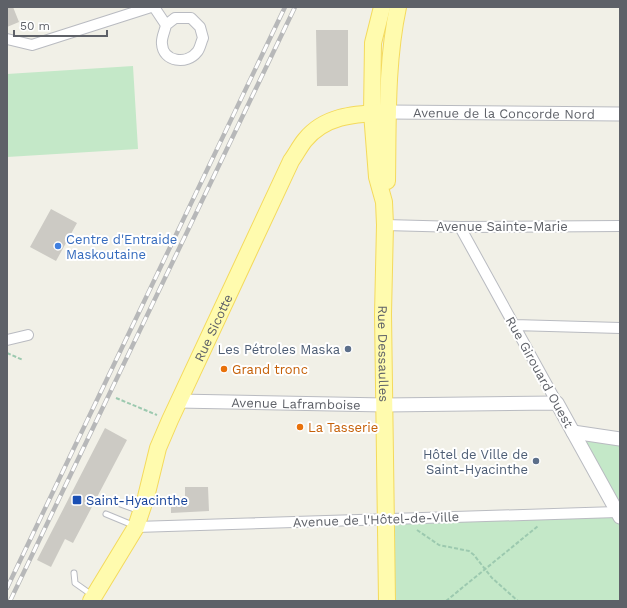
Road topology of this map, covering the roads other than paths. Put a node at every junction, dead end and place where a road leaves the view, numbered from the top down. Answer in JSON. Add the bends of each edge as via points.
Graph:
{"nodes":[{"id":1,"x":152,"y":7,"type":"edge"},
{"id":2,"x":371,"y":7,"type":"edge"},
{"id":3,"x":382,"y":7,"type":"edge"},
{"id":4,"x":398,"y":7,"type":"edge"},
{"id":5,"x":166,"y":25,"type":"junction"},
{"id":6,"x":7,"y":39,"type":"edge"},
{"id":7,"x":373,"y":43,"type":"junction"},
{"id":8,"x":388,"y":112,"type":"junction"},
{"id":9,"x":372,"y":113,"type":"junction"},
{"id":10,"x":620,"y":114,"type":"edge"},
{"id":11,"x":384,"y":202,"type":"junction"},
{"id":12,"x":384,"y":225,"type":"junction"},
{"id":13,"x":620,"y":226,"type":"edge"},
{"id":14,"x":460,"y":227,"type":"junction"},
{"id":15,"x":514,"y":326,"type":"junction"},
{"id":16,"x":620,"y":328,"type":"edge"},
{"id":17,"x":28,"y":335,"type":"dead end"},
{"id":18,"x":7,"y":340,"type":"edge"},
{"id":19,"x":178,"y":401,"type":"junction"},
{"id":20,"x":557,"y":402,"type":"junction"},
{"id":21,"x":384,"y":405,"type":"junction"},
{"id":22,"x":573,"y":432,"type":"junction"},
{"id":23,"x":620,"y":439,"type":"edge"},
{"id":24,"x":112,"y":501,"type":"dead end"},
{"id":25,"x":141,"y":511,"type":"junction"},
{"id":26,"x":106,"y":514,"type":"dead end"},
{"id":27,"x":619,"y":514,"type":"edge"},
{"id":28,"x":392,"y":518,"type":"junction"},
{"id":29,"x":136,"y":527,"type":"junction"},
{"id":30,"x":74,"y":573,"type":"dead end"},
{"id":31,"x":93,"y":599,"type":"edge"},
{"id":32,"x":388,"y":601,"type":"edge"}],
"edges":[{"from":1,"to":5,"type":"street"},
{"from":1,"to":6,"type":"street","via":[[32,45]]},
{"from":2,"to":7,"type":"main road"},
{"from":3,"to":7,"type":"main road","name":"Rue Dessaulles"},
{"from":4,"to":8,"type":"main road","name":"Rue Dessaulles"},
{"from":5,"to":5,"type":"street","via":[[162,44],[166,54],[175,60],[187,59],[197,52],[203,38],[200,27],[191,18],[175,18]]},
{"from":7,"to":9,"type":"main road","name":"Rue Dessaulles"},
{"from":8,"to":9,"type":"main road","name":"Rue Sicotte"},
{"from":8,"to":10,"type":"street","name":"Avenue de la Concorde Nord"},
{"from":8,"to":11,"type":"main road","name":"Rue Dessaulles","via":[[387,188]]},
{"from":9,"to":11,"type":"main road","name":"Rue Dessaulles","via":[[377,177]]},
{"from":9,"to":19,"type":"main road","name":"Rue Sicotte","via":[[344,115],[315,130],[304,140]]},
{"from":11,"to":12,"type":"main road","name":"Rue Dessaulles"},
{"from":12,"to":14,"type":"street","name":"Avenue Sainte-Marie"},
{"from":12,"to":21,"type":"main road","name":"Rue Dessaulles"},
{"from":13,"to":14,"type":"street","name":"Avenue Sainte-Marie"},
{"from":14,"to":15,"type":"street","name":"Rue Girouard Ouest"},
{"from":15,"to":16,"type":"street"},
{"from":15,"to":20,"type":"street","name":"Rue Girouard Ouest"},
{"from":17,"to":18,"type":"street"},
{"from":19,"to":21,"type":"street","name":"Avenue Laframboise"},
{"from":19,"to":25,"type":"main road","name":"Rue Sicotte","via":[[158,448]]},
{"from":20,"to":21,"type":"street","name":"Avenue Laframboise"},
{"from":20,"to":22,"type":"street","name":"Rue Girouard Ouest"},
{"from":21,"to":28,"type":"main road","name":"Rue Dessaulles"},
{"from":22,"to":23,"type":"street"},
{"from":22,"to":27,"type":"street","name":"Rue Girouard Ouest"},
{"from":24,"to":25,"type":"lane"},
{"from":25,"to":29,"type":"main road","name":"Rue Sicotte"},
{"from":26,"to":29,"type":"lane"},
{"from":27,"to":28,"type":"street","name":"Avenue de l'Hôtel-de-Ville"},
{"from":28,"to":29,"type":"street","name":"Avenue de l'Hôtel-de-Ville"},
{"from":28,"to":32,"type":"main road","name":"Rue Dessaulles"},
{"from":29,"to":31,"type":"main road","name":"Rue Sicotte"},
{"from":30,"to":31,"type":"lane","via":[[75,583]]}]}
